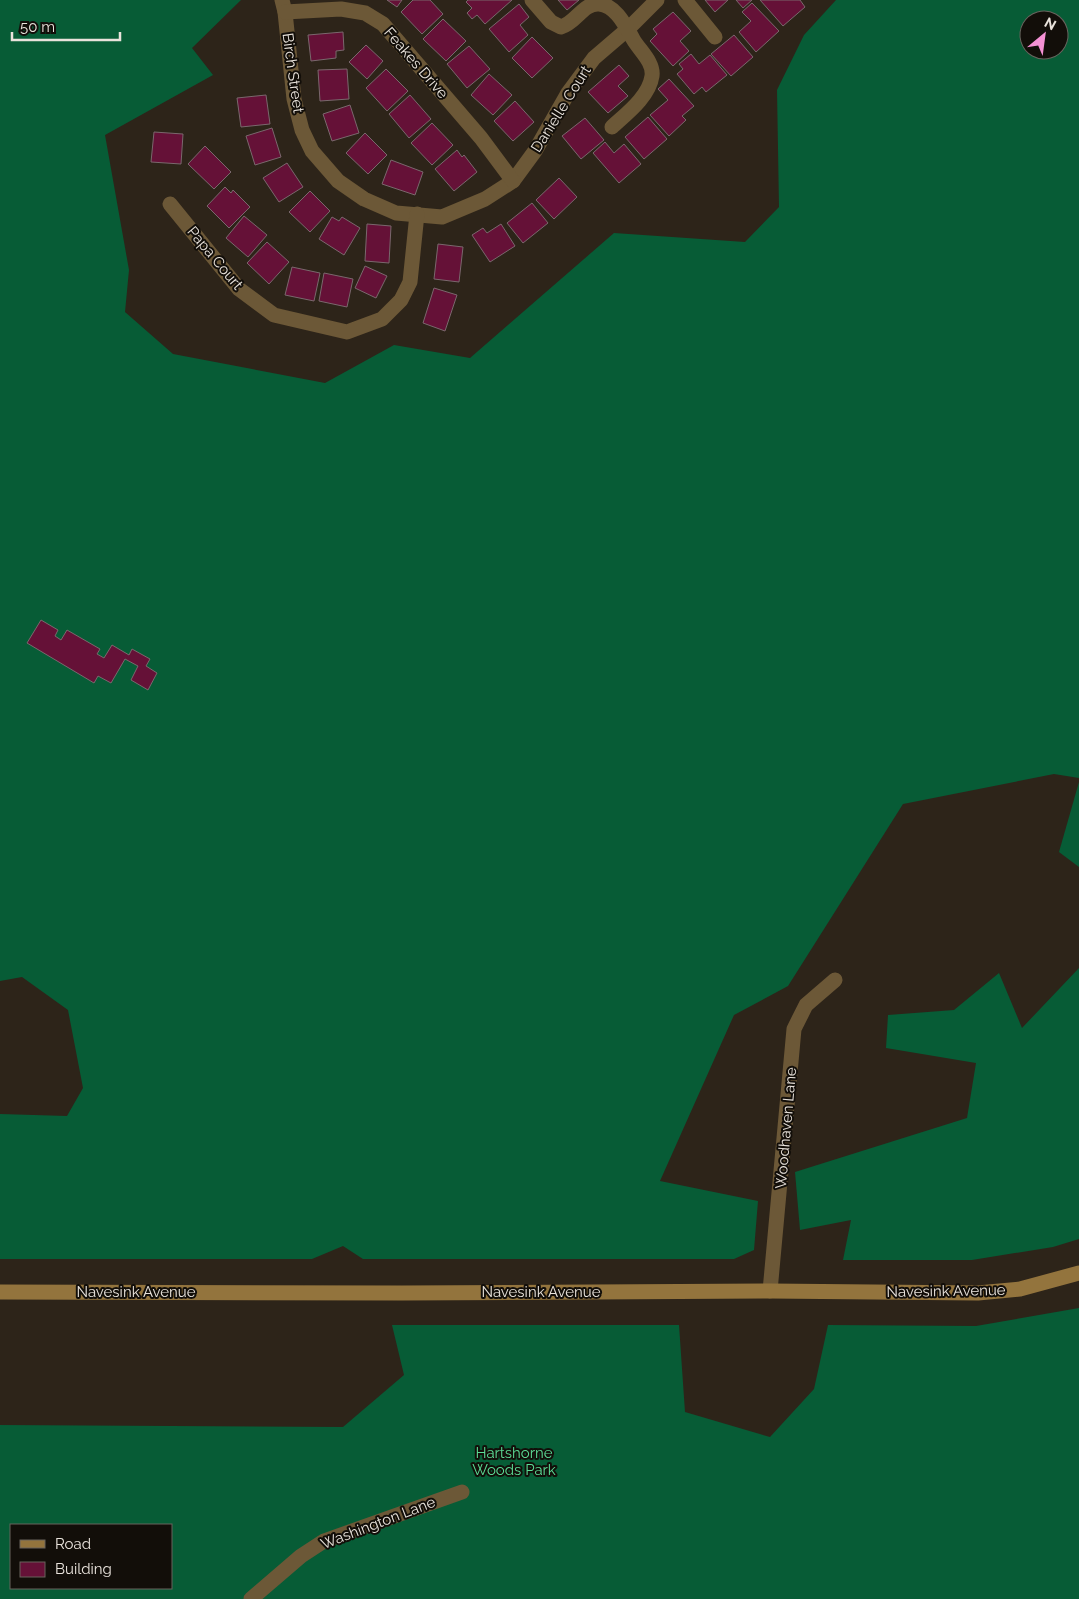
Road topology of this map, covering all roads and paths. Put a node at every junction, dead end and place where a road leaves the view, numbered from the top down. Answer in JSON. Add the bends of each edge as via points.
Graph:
{"nodes":[{"id":1,"x":532,"y":0,"type":"edge"},
{"id":2,"x":658,"y":0,"type":"edge"},
{"id":3,"x":685,"y":0,"type":"edge"},
{"id":4,"x":283,"y":6,"type":"edge"},
{"id":5,"x":629,"y":28,"type":"junction"},
{"id":6,"x":715,"y":37,"type":"dead end"},
{"id":7,"x":612,"y":127,"type":"dead end"},
{"id":8,"x":513,"y":181,"type":"junction"},
{"id":9,"x":170,"y":204,"type":"dead end"},
{"id":10,"x":416,"y":214,"type":"junction"},
{"id":11,"x":834,"y":980,"type":"dead end"},
{"id":12,"x":1079,"y":1273,"type":"edge"},
{"id":13,"x":770,"y":1291,"type":"junction"},
{"id":14,"x":0,"y":1292,"type":"edge"},
{"id":15,"x":462,"y":1492,"type":"dead end"},
{"id":16,"x":251,"y":1599,"type":"edge"}],
"edges":[{"from":1,"to":5,"type":"street","via":[[551,22],[561,27],[569,25],[589,5],[601,4],[612,10]]},
{"from":2,"to":5,"type":"street","name":"Danielle Court"},
{"from":3,"to":6,"type":"street"},
{"from":4,"to":8,"type":"street","name":"Feakes Drive","via":[[365,13],[383,24],[481,138]]},
{"from":4,"to":10,"type":"street","name":"Birch Street","via":[[294,99],[302,130],[312,150],[338,181],[364,199],[396,213]]},
{"from":5,"to":7,"type":"street","via":[[650,64],[652,74],[642,96]]},
{"from":5,"to":8,"type":"street","name":"Danielle Court","via":[[594,58]]},
{"from":8,"to":10,"type":"street","name":"Birch Street","via":[[485,199],[442,216]]},
{"from":9,"to":10,"type":"street","name":"Papa Court","via":[[239,289],[274,315],[347,332],[382,320],[402,300],[410,282]]},
{"from":11,"to":13,"type":"street","name":"Woodhaven Lane","via":[[806,1005],[794,1029]]},
{"from":12,"to":13,"type":"main road","name":"Navesink Avenue","via":[[997,1292]]},
{"from":13,"to":14,"type":"main road","name":"Navesink Avenue"},
{"from":15,"to":16,"type":"street","name":"Washington Lane","via":[[324,1541],[301,1556]]}]}
